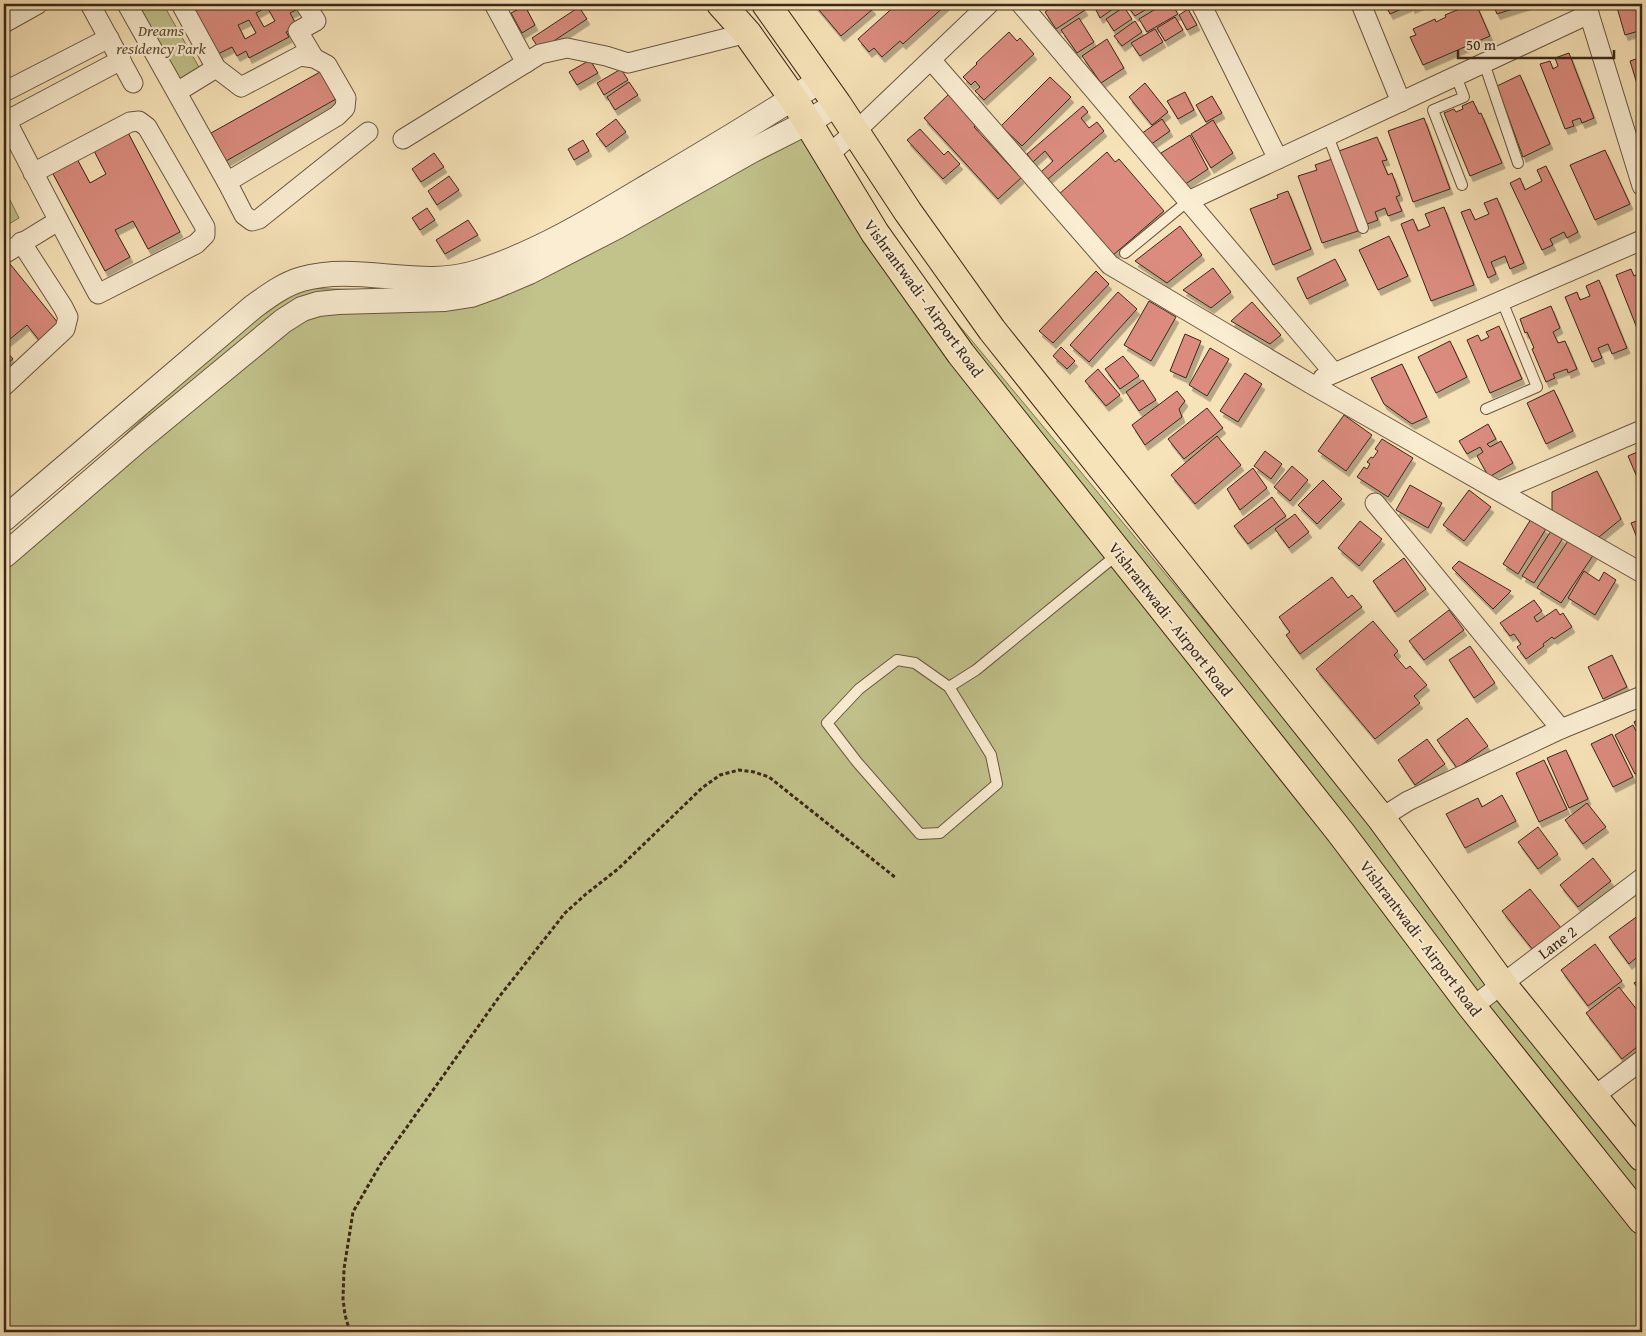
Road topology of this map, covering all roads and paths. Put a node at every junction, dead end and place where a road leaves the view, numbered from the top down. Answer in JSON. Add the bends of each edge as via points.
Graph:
{"nodes":[{"id":1,"x":38,"y":4,"type":"edge"},
{"id":2,"x":90,"y":4,"type":"edge"},
{"id":3,"x":127,"y":4,"type":"edge"},
{"id":4,"x":181,"y":4,"type":"edge"},
{"id":5,"x":305,"y":4,"type":"edge"},
{"id":6,"x":494,"y":4,"type":"edge"},
{"id":7,"x":721,"y":4,"type":"edge"},
{"id":8,"x":989,"y":4,"type":"edge"},
{"id":9,"x":1021,"y":4,"type":"edge"},
{"id":10,"x":1201,"y":4,"type":"edge"},
{"id":11,"x":1361,"y":4,"type":"edge"},
{"id":12,"x":775,"y":7,"type":"edge"},
{"id":13,"x":1588,"y":9,"type":"edge"},
{"id":14,"x":4,"y":23,"type":"edge"},
{"id":15,"x":747,"y":33,"type":"junction"},
{"id":16,"x":108,"y":38,"type":"junction"},
{"id":17,"x":314,"y":58,"type":"junction"},
{"id":18,"x":121,"y":60,"type":"junction"},
{"id":19,"x":930,"y":60,"type":"junction"},
{"id":20,"x":526,"y":63,"type":"junction"},
{"id":21,"x":1484,"y":63,"type":"junction"},
{"id":22,"x":216,"y":68,"type":"junction"},
{"id":23,"x":1456,"y":76,"type":"junction"},
{"id":24,"x":821,"y":80,"type":"junction"},
{"id":25,"x":133,"y":83,"type":"dead end"},
{"id":26,"x":4,"y":92,"type":"edge"},
{"id":27,"x":177,"y":92,"type":"junction"},
{"id":28,"x":793,"y":98,"type":"junction"},
{"id":29,"x":1401,"y":102,"type":"junction"},
{"id":30,"x":837,"y":104,"type":"junction"},
{"id":31,"x":5,"y":118,"type":"edge"},
{"id":32,"x":808,"y":122,"type":"junction"},
{"id":33,"x":856,"y":131,"type":"junction"},
{"id":34,"x":368,"y":132,"type":"dead end"},
{"id":35,"x":1328,"y":136,"type":"junction"},
{"id":36,"x":403,"y":139,"type":"dead end"},
{"id":37,"x":828,"y":155,"type":"junction"},
{"id":38,"x":1278,"y":159,"type":"junction"},
{"id":39,"x":1518,"y":163,"type":"dead end"},
{"id":40,"x":33,"y":173,"type":"junction"},
{"id":41,"x":227,"y":182,"type":"junction"},
{"id":42,"x":1462,"y":185,"type":"dead end"},
{"id":43,"x":1642,"y":186,"type":"edge"},
{"id":44,"x":1188,"y":201,"type":"junction"},
{"id":45,"x":58,"y":221,"type":"junction"},
{"id":46,"x":1363,"y":228,"type":"dead end"},
{"id":47,"x":1642,"y":240,"type":"edge"},
{"id":48,"x":21,"y":242,"type":"junction"},
{"id":49,"x":1125,"y":253,"type":"dead end"},
{"id":50,"x":4,"y":254,"type":"edge"},
{"id":51,"x":1502,"y":301,"type":"junction"},
{"id":52,"x":1334,"y":373,"type":"junction"},
{"id":53,"x":1311,"y":384,"type":"junction"},
{"id":54,"x":4,"y":386,"type":"edge"},
{"id":55,"x":1486,"y":409,"type":"dead end"},
{"id":56,"x":1642,"y":430,"type":"edge"},
{"id":57,"x":1499,"y":491,"type":"junction"},
{"id":58,"x":1375,"y":502,"type":"dead end"},
{"id":59,"x":4,"y":519,"type":"edge"},
{"id":60,"x":1119,"y":553,"type":"junction"},
{"id":61,"x":4,"y":556,"type":"edge"},
{"id":62,"x":1642,"y":573,"type":"edge"},
{"id":63,"x":949,"y":687,"type":"junction"},
{"id":64,"x":1642,"y":696,"type":"edge"},
{"id":65,"x":1561,"y":729,"type":"junction"},
{"id":66,"x":1382,"y":818,"type":"junction"},
{"id":67,"x":896,"y":878,"type":"dead end"},
{"id":68,"x":1642,"y":878,"type":"edge"},
{"id":69,"x":1502,"y":984,"type":"junction"},
{"id":70,"x":1472,"y":1007,"type":"junction"},
{"id":71,"x":1642,"y":1060,"type":"edge"},
{"id":72,"x":1594,"y":1097,"type":"junction"},
{"id":73,"x":1642,"y":1157,"type":"edge"},
{"id":74,"x":1642,"y":1220,"type":"edge"},
{"id":75,"x":350,"y":1332,"type":"edge"}],
"edges":[{"from":1,"to":14,"type":"street"},
{"from":2,"to":16,"type":"street"},
{"from":3,"to":27,"type":"street"},
{"from":4,"to":22,"type":"street"},
{"from":5,"to":17,"type":"street","via":[[316,21],[298,31]]},
{"from":6,"to":20,"type":"street"},
{"from":7,"to":15,"type":"main road","name":"Vishrantwadi - Airport Road"},
{"from":8,"to":19,"type":"street"},
{"from":9,"to":44,"type":"street"},
{"from":10,"to":38,"type":"street"},
{"from":11,"to":29,"type":"street"},
{"from":12,"to":24,"type":"main road"},
{"from":13,"to":21,"type":"street"},
{"from":13,"to":43,"type":"street"},
{"from":15,"to":20,"type":"street","via":[[628,63],[567,48],[540,54]]},
{"from":15,"to":28,"type":"main road","name":"Vishrantwadi - Airport Road"},
{"from":16,"to":18,"type":"street"},
{"from":16,"to":26,"type":"street"},
{"from":17,"to":22,"type":"street","via":[[300,56],[241,87]]},
{"from":17,"to":41,"type":"street","via":[[327,65],[346,98],[345,108],[337,116]]},
{"from":18,"to":25,"type":"street"},
{"from":18,"to":31,"type":"street"},
{"from":19,"to":33,"type":"street"},
{"from":19,"to":53,"type":"street","via":[[1110,265]]},
{"from":20,"to":36,"type":"street"},
{"from":21,"to":23,"type":"street"},
{"from":21,"to":39,"type":"lane"},
{"from":22,"to":27,"type":"street"},
{"from":23,"to":29,"type":"street"},
{"from":23,"to":42,"type":"lane","via":[[1464,97],[1432,110]]},
{"from":24,"to":28,"type":"street"},
{"from":24,"to":30,"type":"main road"},
{"from":27,"to":41,"type":"street"},
{"from":28,"to":32,"type":"main road","name":"Vishrantwadi - Airport Road"},
{"from":28,"to":59,"type":"street","via":[[528,254],[457,278],[330,274],[301,279],[281,288],[253,307]]},
{"from":29,"to":35,"type":"street"},
{"from":30,"to":32,"type":"street"},
{"from":30,"to":33,"type":"main road"},
{"from":31,"to":40,"type":"street"},
{"from":32,"to":37,"type":"main road","name":"Vishrantwadi - Airport Road"},
{"from":32,"to":61,"type":"street","via":[[618,226],[528,272],[472,295],[445,299],[338,302],[302,309],[283,321],[141,438]]},
{"from":33,"to":37,"type":"street"},
{"from":33,"to":66,"type":"main road","via":[[908,212],[992,330]]},
{"from":34,"to":41,"type":"street","via":[[259,219],[252,221],[244,215]]},
{"from":35,"to":38,"type":"street"},
{"from":35,"to":46,"type":"lane"},
{"from":37,"to":60,"type":"main road","name":"Vishrantwadi - Airport Road","via":[[875,233],[961,354]]},
{"from":38,"to":44,"type":"street"},
{"from":40,"to":45,"type":"street"},
{"from":40,"to":45,"type":"street","via":[[130,122],[139,121],[148,127],[205,227],[206,235],[196,244],[98,294]]},
{"from":44,"to":49,"type":"lane"},
{"from":44,"to":52,"type":"street"},
{"from":45,"to":48,"type":"street"},
{"from":47,"to":51,"type":"street"},
{"from":48,"to":50,"type":"street"},
{"from":48,"to":54,"type":"street","via":[[68,317],[65,329]]},
{"from":51,"to":52,"type":"street"},
{"from":51,"to":55,"type":"lane","via":[[1537,386]]},
{"from":52,"to":53,"type":"street"},
{"from":53,"to":57,"type":"street"},
{"from":56,"to":57,"type":"street"},
{"from":57,"to":62,"type":"street"},
{"from":58,"to":65,"type":"street"},
{"from":60,"to":63,"type":"lane","via":[[976,670]]},
{"from":60,"to":70,"type":"main road","name":"Vishrantwadi - Airport Road","via":[[1346,840]]},
{"from":63,"to":63,"type":"lane","via":[[915,663],[897,660],[859,689],[827,723],[920,834],[940,833],[997,784],[991,755]]},
{"from":64,"to":65,"type":"street"},
{"from":65,"to":66,"type":"street","via":[[1408,800]]},
{"from":66,"to":69,"type":"main road"},
{"from":67,"to":75,"type":"path","via":[[769,777],[739,770],[720,775],[702,788],[618,869],[565,913],[499,997],[380,1165],[353,1212],[342,1299]]},
{"from":68,"to":69,"type":"street","name":"Lane 2"},
{"from":69,"to":70,"type":"street","name":"Lane 2"},
{"from":69,"to":72,"type":"main road"},
{"from":70,"to":74,"type":"main road","name":"Vishrantwadi - Airport Road"},
{"from":71,"to":72,"type":"street"},
{"from":72,"to":73,"type":"main road"}]}
